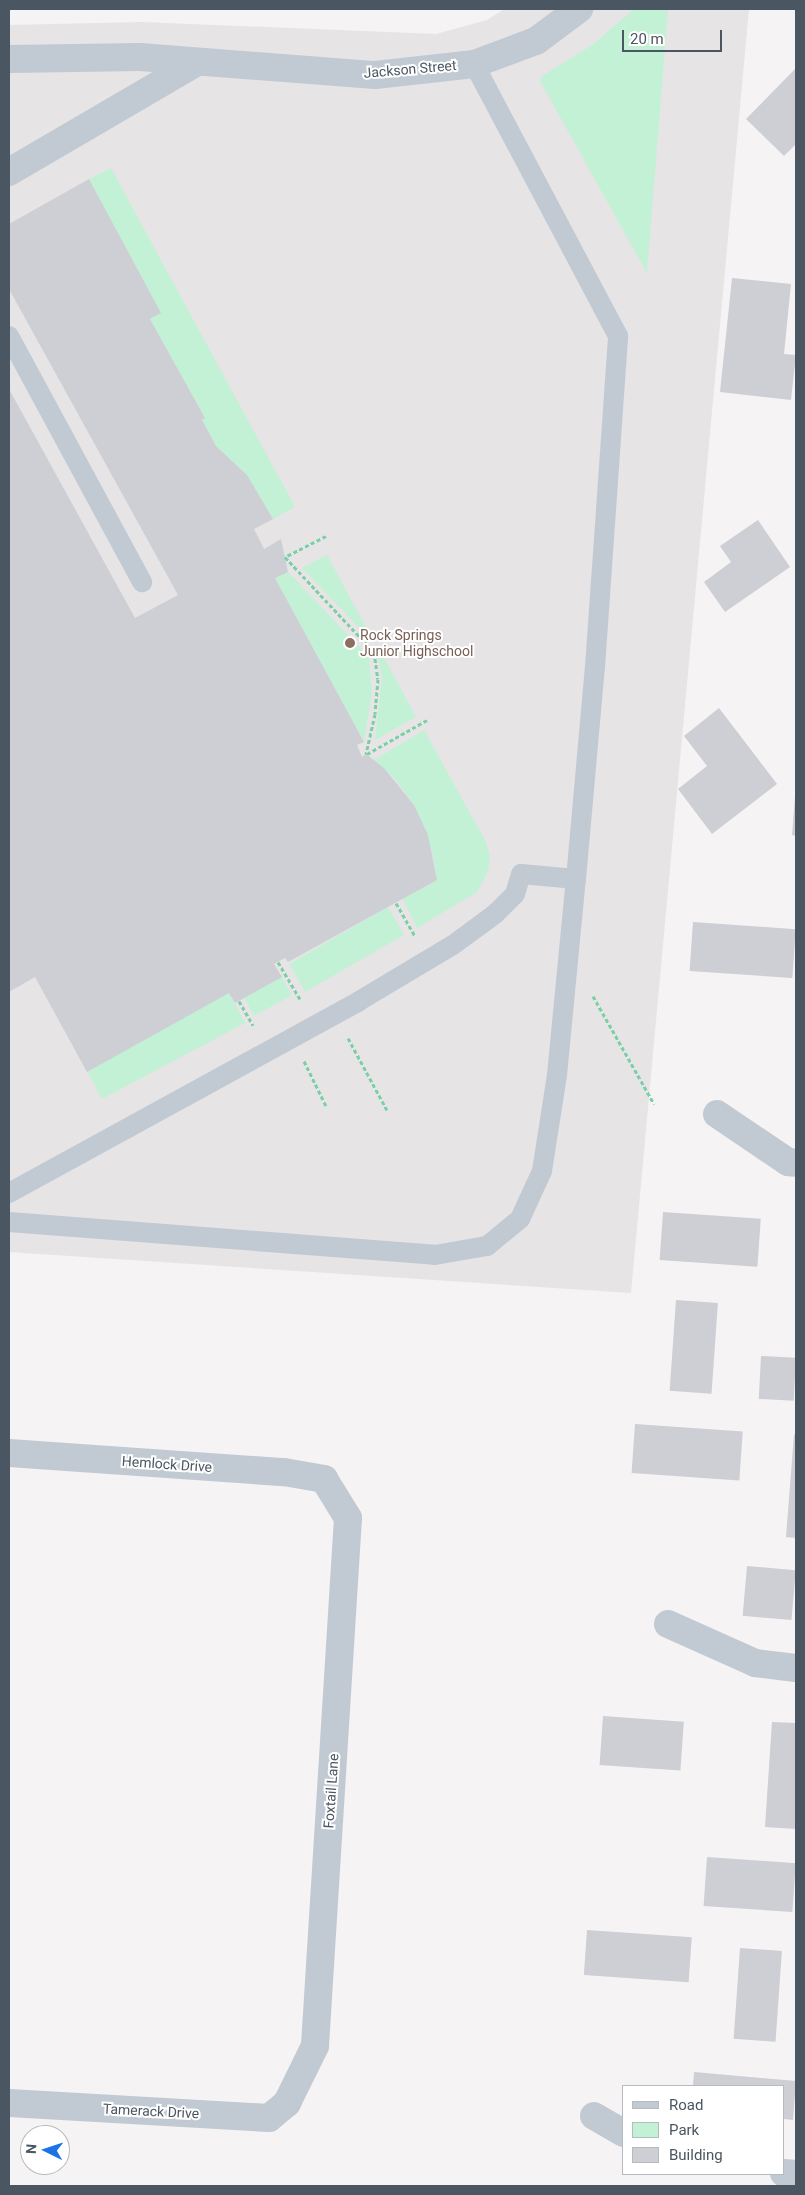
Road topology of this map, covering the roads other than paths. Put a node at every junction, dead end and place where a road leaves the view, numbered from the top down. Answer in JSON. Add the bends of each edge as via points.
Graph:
{"nodes":[{"id":1,"x":579,"y":9,"type":"edge"},
{"id":2,"x":9,"y":59,"type":"edge"},
{"id":3,"x":197,"y":62,"type":"junction"},
{"id":4,"x":474,"y":64,"type":"junction"},
{"id":5,"x":9,"y":172,"type":"edge"},
{"id":6,"x":9,"y":336,"type":"edge"},
{"id":7,"x":142,"y":582,"type":"dead end"},
{"id":8,"x":576,"y":879,"type":"junction"},
{"id":9,"x":717,"y":1114,"type":"dead end"},
{"id":10,"x":796,"y":1162,"type":"edge"},
{"id":11,"x":9,"y":1192,"type":"edge"},
{"id":12,"x":9,"y":1222,"type":"edge"},
{"id":13,"x":9,"y":1453,"type":"edge"},
{"id":14,"x":324,"y":1479,"type":"joint"},
{"id":15,"x":668,"y":1624,"type":"dead end"},
{"id":16,"x":796,"y":1668,"type":"edge"},
{"id":17,"x":9,"y":2103,"type":"edge"},
{"id":18,"x":287,"y":2103,"type":"joint"},
{"id":19,"x":594,"y":2116,"type":"dead end"},
{"id":20,"x":622,"y":2132,"type":"edge"}],
"edges":[{"from":1,"to":4,"type":"street","name":"Jackson Street","via":[[536,41]]},
{"from":2,"to":3,"type":"street","name":"Jackson Street","via":[[140,57]]},
{"from":3,"to":4,"type":"street","name":"Jackson Street","via":[[375,75]]},
{"from":3,"to":5,"type":"street"},
{"from":4,"to":8,"type":"lane","via":[[618,336],[595,667]]},
{"from":6,"to":7,"type":"lane"},
{"from":8,"to":11,"type":"lane","via":[[522,874],[515,894],[495,914],[453,945],[359,1002]]},
{"from":8,"to":12,"type":"lane","via":[[557,1075],[542,1171],[520,1219],[487,1246],[435,1255]]},
{"from":9,"to":10,"type":"street","via":[[788,1162]]},
{"from":13,"to":14,"type":"street","name":"Hemlock Drive","via":[[284,1472]]},
{"from":14,"to":18,"type":"street","name":"Foxtail Lane","via":[[348,1518],[315,2046]]},
{"from":15,"to":16,"type":"street","via":[[755,1663]]},
{"from":17,"to":18,"type":"street","name":"Tamerack Drive","via":[[269,2118]]},
{"from":19,"to":20,"type":"street"}]}
